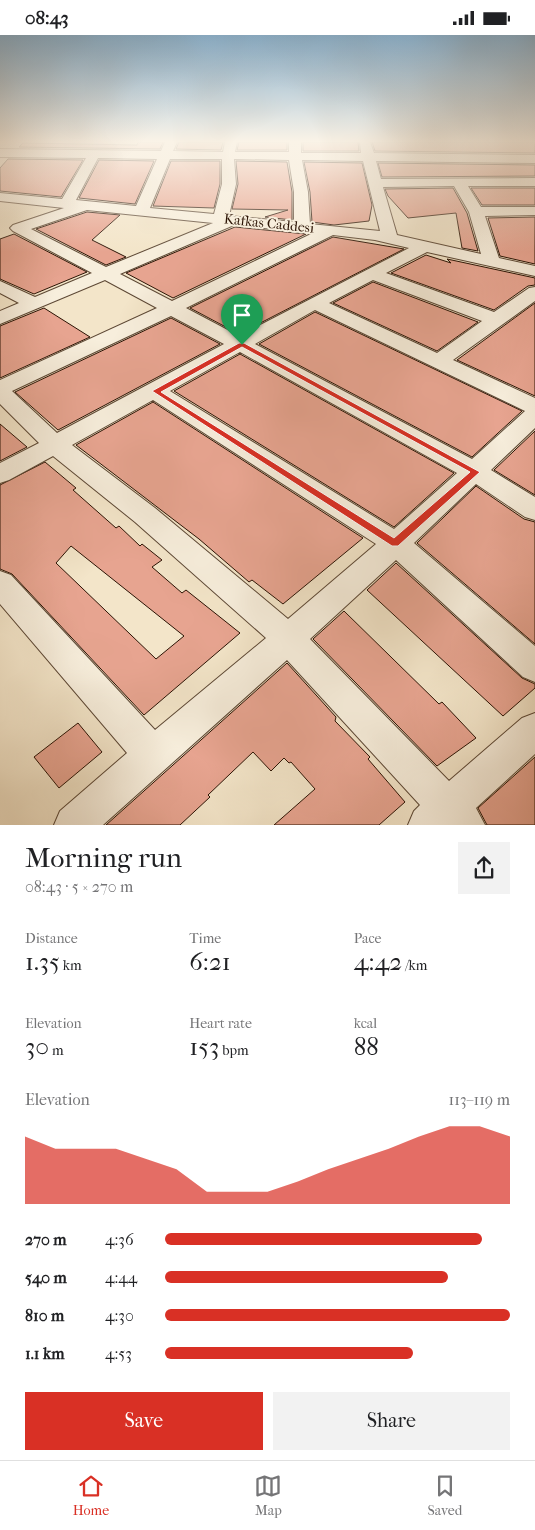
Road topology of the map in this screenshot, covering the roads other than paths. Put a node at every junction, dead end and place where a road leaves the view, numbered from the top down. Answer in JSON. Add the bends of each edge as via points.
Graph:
{"nodes":[{"id":1,"x":80,"y":179,"type":"edge"},
{"id":2,"x":155,"y":179,"type":"edge"},
{"id":3,"x":229,"y":179,"type":"edge"},
{"id":4,"x":299,"y":179,"type":"edge"},
{"id":5,"x":375,"y":179,"type":"edge"},
{"id":6,"x":459,"y":181,"type":"junction"},
{"id":7,"x":535,"y":182,"type":"edge"},
{"id":8,"x":376,"y":183,"type":"junction"},
{"id":9,"x":0,"y":197,"type":"edge"},
{"id":10,"x":42,"y":201,"type":"junction"},
{"id":11,"x":67,"y":203,"type":"junction"},
{"id":12,"x":88,"y":205,"type":"junction"},
{"id":13,"x":141,"y":211,"type":"junction"},
{"id":14,"x":476,"y":211,"type":"junction"},
{"id":15,"x":535,"y":211,"type":"edge"},
{"id":16,"x":228,"y":219,"type":"junction"},
{"id":17,"x":302,"y":226,"type":"junction"},
{"id":18,"x":18,"y":228,"type":"junction"},
{"id":19,"x":332,"y":230,"type":"junction"},
{"id":20,"x":0,"y":235,"type":"edge"},
{"id":21,"x":390,"y":237,"type":"junction"},
{"id":22,"x":427,"y":245,"type":"junction"},
{"id":23,"x":492,"y":261,"type":"junction"},
{"id":24,"x":535,"y":271,"type":"edge"},
{"id":25,"x":373,"y":274,"type":"junction"},
{"id":26,"x":104,"y":275,"type":"junction"},
{"id":27,"x":0,"y":286,"type":"edge"},
{"id":28,"x":535,"y":292,"type":"edge"},
{"id":29,"x":315,"y":303,"type":"junction"},
{"id":30,"x":34,"y":304,"type":"junction"},
{"id":31,"x":170,"y":308,"type":"junction"},
{"id":32,"x":0,"y":318,"type":"edge"},
{"id":33,"x":498,"y":320,"type":"junction"},
{"id":34,"x":242,"y":345,"type":"junction"},
{"id":35,"x":437,"y":361,"type":"junction"},
{"id":36,"x":0,"y":390,"type":"edge"},
{"id":37,"x":156,"y":391,"type":"junction"},
{"id":38,"x":535,"y":407,"type":"edge"},
{"id":39,"x":535,"y":415,"type":"edge"},
{"id":40,"x":54,"y":445,"type":"junction"},
{"id":41,"x":476,"y":472,"type":"junction"},
{"id":42,"x":0,"y":474,"type":"edge"},
{"id":43,"x":535,"y":510,"type":"edge"},
{"id":44,"x":395,"y":543,"type":"junction"},
{"id":45,"x":0,"y":583,"type":"edge"},
{"id":46,"x":288,"y":639,"type":"junction"},
{"id":47,"x":535,"y":667,"type":"edge"},
{"id":48,"x":535,"y":730,"type":"edge"},
{"id":49,"x":152,"y":754,"type":"junction"},
{"id":50,"x":447,"y":819,"type":"edge"},
{"id":51,"x":74,"y":825,"type":"edge"}],
"edges":[{"from":1,"to":11,"type":"street"},
{"from":2,"to":13,"type":"street"},
{"from":3,"to":16,"type":"street"},
{"from":4,"to":17,"type":"street"},
{"from":5,"to":8,"type":"street"},
{"from":6,"to":7,"type":"street"},
{"from":6,"to":8,"type":"street"},
{"from":6,"to":14,"type":"street"},
{"from":8,"to":21,"type":"street"},
{"from":9,"to":10,"type":"street","name":"Kafkas Caddesi"},
{"from":10,"to":11,"type":"street","name":"Kafkas Caddesi"},
{"from":10,"to":18,"type":"street"},
{"from":11,"to":12,"type":"street","name":"Kafkas Caddesi"},
{"from":12,"to":13,"type":"street","name":"Kafkas Caddesi"},
{"from":12,"to":18,"type":"street"},
{"from":13,"to":16,"type":"street","name":"Kafkas Caddesi"},
{"from":14,"to":15,"type":"street"},
{"from":14,"to":23,"type":"street"},
{"from":16,"to":17,"type":"street","name":"Kafkas Caddesi"},
{"from":16,"to":26,"type":"street"},
{"from":17,"to":19,"type":"street","name":"Kafkas Caddesi"},
{"from":18,"to":20,"type":"street"},
{"from":18,"to":26,"type":"street"},
{"from":19,"to":21,"type":"street","name":"Kafkas Caddesi"},
{"from":19,"to":31,"type":"street"},
{"from":21,"to":22,"type":"street","name":"Kafkas Caddesi"},
{"from":22,"to":23,"type":"street","name":"Kafkas Caddesi"},
{"from":22,"to":25,"type":"street"},
{"from":23,"to":24,"type":"street","name":"Kafkas Caddesi"},
{"from":25,"to":29,"type":"street"},
{"from":25,"to":33,"type":"street"},
{"from":26,"to":30,"type":"street"},
{"from":26,"to":31,"type":"street"},
{"from":27,"to":30,"type":"street"},
{"from":28,"to":33,"type":"street"},
{"from":29,"to":34,"type":"street"},
{"from":29,"to":35,"type":"street"},
{"from":30,"to":32,"type":"street"},
{"from":31,"to":34,"type":"street"},
{"from":31,"to":36,"type":"street"},
{"from":33,"to":35,"type":"street"},
{"from":34,"to":37,"type":"street"},
{"from":34,"to":41,"type":"street"},
{"from":35,"to":38,"type":"street"},
{"from":36,"to":40,"type":"street"},
{"from":37,"to":40,"type":"street"},
{"from":37,"to":44,"type":"street"},
{"from":39,"to":41,"type":"street"},
{"from":40,"to":42,"type":"street"},
{"from":40,"to":46,"type":"street","via":[[145,515]]},
{"from":41,"to":43,"type":"street"},
{"from":41,"to":44,"type":"street"},
{"from":44,"to":46,"type":"street"},
{"from":44,"to":47,"type":"street"},
{"from":45,"to":49,"type":"street"},
{"from":46,"to":49,"type":"street"},
{"from":46,"to":50,"type":"street"},
{"from":48,"to":50,"type":"street"},
{"from":49,"to":51,"type":"street"}]}
